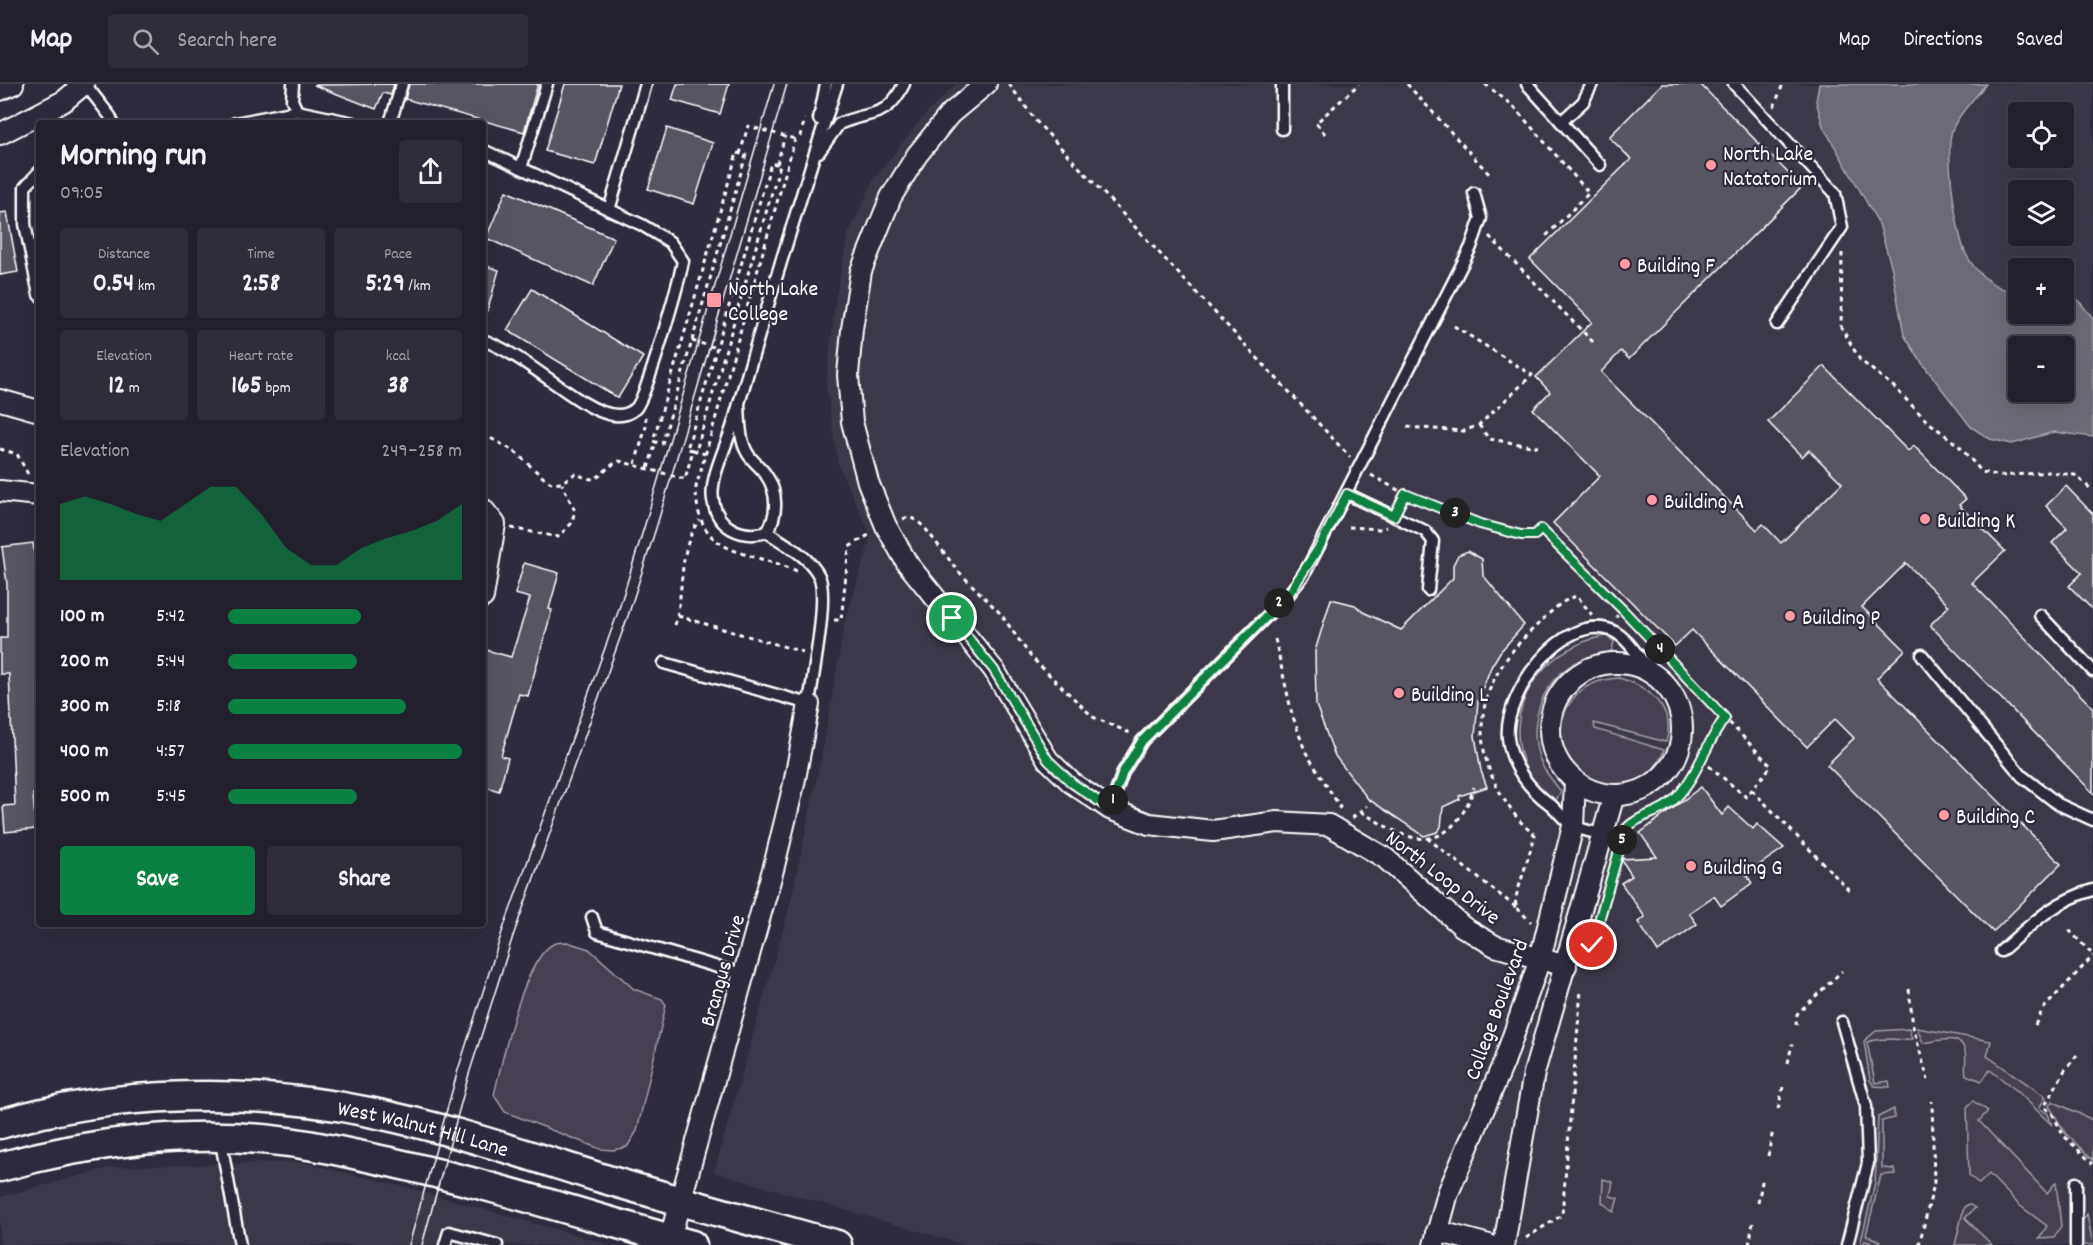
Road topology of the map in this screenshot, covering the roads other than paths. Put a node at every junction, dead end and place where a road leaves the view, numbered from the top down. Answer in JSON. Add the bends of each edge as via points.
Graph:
{"nodes":[{"id":1,"x":13,"y":84,"type":"edge"},
{"id":2,"x":84,"y":84,"type":"edge"},
{"id":3,"x":293,"y":84,"type":"edge"},
{"id":4,"x":402,"y":84,"type":"edge"},
{"id":5,"x":547,"y":84,"type":"edge"},
{"id":6,"x":646,"y":84,"type":"edge"},
{"id":7,"x":826,"y":84,"type":"edge"},
{"id":8,"x":837,"y":84,"type":"edge"},
{"id":9,"x":904,"y":84,"type":"edge"},
{"id":10,"x":986,"y":84,"type":"edge"},
{"id":11,"x":1282,"y":84,"type":"edge"},
{"id":12,"x":1527,"y":84,"type":"edge"},
{"id":13,"x":1592,"y":84,"type":"edge"},
{"id":14,"x":1734,"y":84,"type":"edge"},
{"id":15,"x":0,"y":90,"type":"edge"},
{"id":16,"x":297,"y":111,"type":"junction"},
{"id":17,"x":112,"y":120,"type":"edge"},
{"id":18,"x":250,"y":120,"type":"edge"},
{"id":19,"x":340,"y":120,"type":"edge"},
{"id":20,"x":391,"y":120,"type":"edge"},
{"id":21,"x":1561,"y":122,"type":"junction"},
{"id":22,"x":1282,"y":129,"type":"dead end"},
{"id":23,"x":0,"y":134,"type":"edge"},
{"id":24,"x":486,"y":151,"type":"edge"},
{"id":25,"x":1600,"y":165,"type":"dead end"},
{"id":26,"x":521,"y":168,"type":"junction"},
{"id":27,"x":809,"y":170,"type":"junction"},
{"id":28,"x":36,"y":175,"type":"edge"},
{"id":29,"x":1474,"y":193,"type":"dead end"},
{"id":30,"x":609,"y":210,"type":"junction"},
{"id":31,"x":36,"y":280,"type":"edge"},
{"id":32,"x":1777,"y":324,"type":"dead end"},
{"id":33,"x":486,"y":341,"type":"edge"},
{"id":34,"x":0,"y":400,"type":"edge"},
{"id":35,"x":739,"y":404,"type":"junction"},
{"id":36,"x":36,"y":410,"type":"edge"},
{"id":37,"x":0,"y":491,"type":"edge"},
{"id":38,"x":1347,"y":494,"type":"junction"},
{"id":39,"x":36,"y":495,"type":"edge"},
{"id":40,"x":489,"y":517,"type":"edge"},
{"id":41,"x":767,"y":532,"type":"junction"},
{"id":42,"x":486,"y":557,"type":"edge"},
{"id":43,"x":1428,"y":590,"type":"dead end"},
{"id":44,"x":2040,"y":615,"type":"dead end"},
{"id":45,"x":1922,"y":655,"type":"dead end"},
{"id":46,"x":664,"y":663,"type":"dead end"},
{"id":47,"x":2093,"y":671,"type":"edge"},
{"id":48,"x":1650,"y":672,"type":"junction"},
{"id":49,"x":808,"y":704,"type":"junction"},
{"id":50,"x":1575,"y":782,"type":"junction"},
{"id":51,"x":1614,"y":795,"type":"junction"},
{"id":52,"x":1110,"y":809,"type":"junction"},
{"id":53,"x":2093,"y":820,"type":"edge"},
{"id":54,"x":1573,"y":826,"type":"junction"},
{"id":55,"x":1601,"y":834,"type":"junction"},
{"id":56,"x":2093,"y":890,"type":"edge"},
{"id":57,"x":592,"y":917,"type":"dead end"},
{"id":58,"x":2001,"y":951,"type":"dead end"},
{"id":59,"x":1540,"y":959,"type":"junction"},
{"id":60,"x":1566,"y":966,"type":"junction"},
{"id":61,"x":745,"y":975,"type":"junction"},
{"id":62,"x":1842,"y":1022,"type":"dead end"},
{"id":63,"x":220,"y":1097,"type":"junction"},
{"id":64,"x":0,"y":1124,"type":"edge"},
{"id":65,"x":220,"y":1137,"type":"junction"},
{"id":66,"x":0,"y":1167,"type":"edge"},
{"id":67,"x":2076,"y":1183,"type":"dead end"},
{"id":68,"x":679,"y":1201,"type":"junction"},
{"id":69,"x":1436,"y":1238,"type":"edge"},
{"id":70,"x":676,"y":1243,"type":"edge"},
{"id":71,"x":240,"y":1245,"type":"edge"},
{"id":72,"x":445,"y":1245,"type":"edge"},
{"id":73,"x":496,"y":1245,"type":"edge"},
{"id":74,"x":837,"y":1245,"type":"edge"},
{"id":75,"x":1489,"y":1245,"type":"edge"},
{"id":76,"x":1504,"y":1245,"type":"edge"},
{"id":77,"x":1847,"y":1245,"type":"edge"},
{"id":78,"x":2076,"y":1245,"type":"edge"}],
"edges":[{"from":1,"to":15,"type":"street"},
{"from":2,"to":17,"type":"lane"},
{"from":2,"to":23,"type":"street","via":[[64,101]]},
{"from":3,"to":16,"type":"lane","via":[[292,100]]},
{"from":4,"to":20,"type":"lane"},
{"from":5,"to":26,"type":"lane"},
{"from":6,"to":30,"type":"lane"},
{"from":7,"to":27,"type":"lane"},
{"from":8,"to":27,"type":"lane"},
{"from":9,"to":27,"type":"lane","via":[[890,105],[870,117],[845,121],[834,129]]},
{"from":10,"to":52,"type":"street","name":"North Loop Drive","via":[[950,114],[917,155],[891,197],[861,271],[848,375],[852,422],[868,482],[907,563],[994,670],[1048,760],[1072,783]]},
{"from":11,"to":22,"type":"lane"},
{"from":12,"to":21,"type":"lane"},
{"from":13,"to":21,"type":"lane","via":[[1583,102]]},
{"from":14,"to":32,"type":"lane","via":[[1835,193],[1842,227]]},
{"from":16,"to":18,"type":"lane"},
{"from":16,"to":19,"type":"lane"},
{"from":21,"to":25,"type":"lane"},
{"from":24,"to":26,"type":"lane"},
{"from":26,"to":30,"type":"lane"},
{"from":27,"to":35,"type":"lane"},
{"from":28,"to":31,"type":"lane","via":[[25,187],[25,224]]},
{"from":29,"to":38,"type":"lane","via":[[1481,218],[1472,247]]},
{"from":30,"to":33,"type":"lane","via":[[670,242],[683,261],[637,408],[624,416],[597,410],[500,346]]},
{"from":34,"to":36,"type":"street"},
{"from":35,"to":41,"type":"lane","via":[[747,453],[773,489],[775,519]]},
{"from":35,"to":41,"type":"lane","via":[[712,499],[718,517],[735,532],[753,536]]},
{"from":37,"to":39,"type":"street"},
{"from":38,"to":43,"type":"lane","via":[[1425,531],[1433,541]]},
{"from":38,"to":52,"type":"lane","via":[[1288,595],[1142,741],[1123,772]]},
{"from":40,"to":42,"type":"street"},
{"from":41,"to":49,"type":"lane","via":[[803,557],[819,577],[821,604]]},
{"from":44,"to":47,"type":"lane"},
{"from":45,"to":53,"type":"lane","via":[[2022,776],[2058,804]]},
{"from":46,"to":49,"type":"lane"},
{"from":48,"to":50,"type":"street","via":[[1630,663],[1608,662],[1587,669],[1560,692],[1550,718],[1551,744],[1560,765]]},
{"from":48,"to":51,"type":"street","via":[[1666,686],[1677,704],[1682,725],[1680,747],[1670,767],[1655,782],[1636,792]]},
{"from":48,"to":54,"type":"lane","via":[[1612,630],[1586,629],[1550,648],[1523,680],[1510,713],[1508,737],[1518,769],[1533,793]]},
{"from":49,"to":61,"type":"street","name":"Brangus Drive","via":[[791,794]]},
{"from":50,"to":51,"type":"street","via":[[1593,792]]},
{"from":50,"to":54,"type":"street","name":"College Boulevard"},
{"from":51,"to":55,"type":"street"},
{"from":52,"to":59,"type":"street","name":"North Loop Drive","via":[[1149,824],[1213,831],[1277,822],[1329,825],[1385,858],[1463,927],[1495,946]]},
{"from":54,"to":55,"type":"lane"},
{"from":54,"to":59,"type":"street","name":"College Boulevard"},
{"from":55,"to":60,"type":"street"},
{"from":56,"to":58,"type":"lane","via":[[2066,898]]},
{"from":57,"to":61,"type":"lane","via":[[597,932]]},
{"from":59,"to":60,"type":"street","name":"North Loop Drive"},
{"from":59,"to":69,"type":"street","name":"College Boulevard","via":[[1503,1062],[1448,1193]]},
{"from":60,"to":76,"type":"street","via":[[1534,1073]]},
{"from":61,"to":68,"type":"street","name":"Brangus Drive"},
{"from":62,"to":77,"type":"lane","via":[[1866,1106],[1868,1163]]},
{"from":63,"to":64,"type":"main road","name":"West Walnut Hill Lane","via":[[124,1099],[33,1114]]},
{"from":63,"to":65,"type":"main road"},
{"from":63,"to":68,"type":"main road","name":"West Walnut Hill Lane","via":[[296,1100],[368,1112],[453,1133]]},
{"from":65,"to":66,"type":"main road","name":"West Walnut Hill Lane","via":[[128,1142]]},
{"from":65,"to":70,"type":"main road","name":"West Walnut Hill Lane","via":[[288,1142],[430,1171]]},
{"from":65,"to":71,"type":"lane"},
{"from":67,"to":78,"type":"lane"},
{"from":68,"to":70,"type":"street","name":"Brangus Drive"},
{"from":68,"to":74,"type":"main road","name":"West Walnut Hill Lane"},
{"from":69,"to":75,"type":"street"},
{"from":72,"to":73,"type":"lane","via":[[449,1232]]}]}
